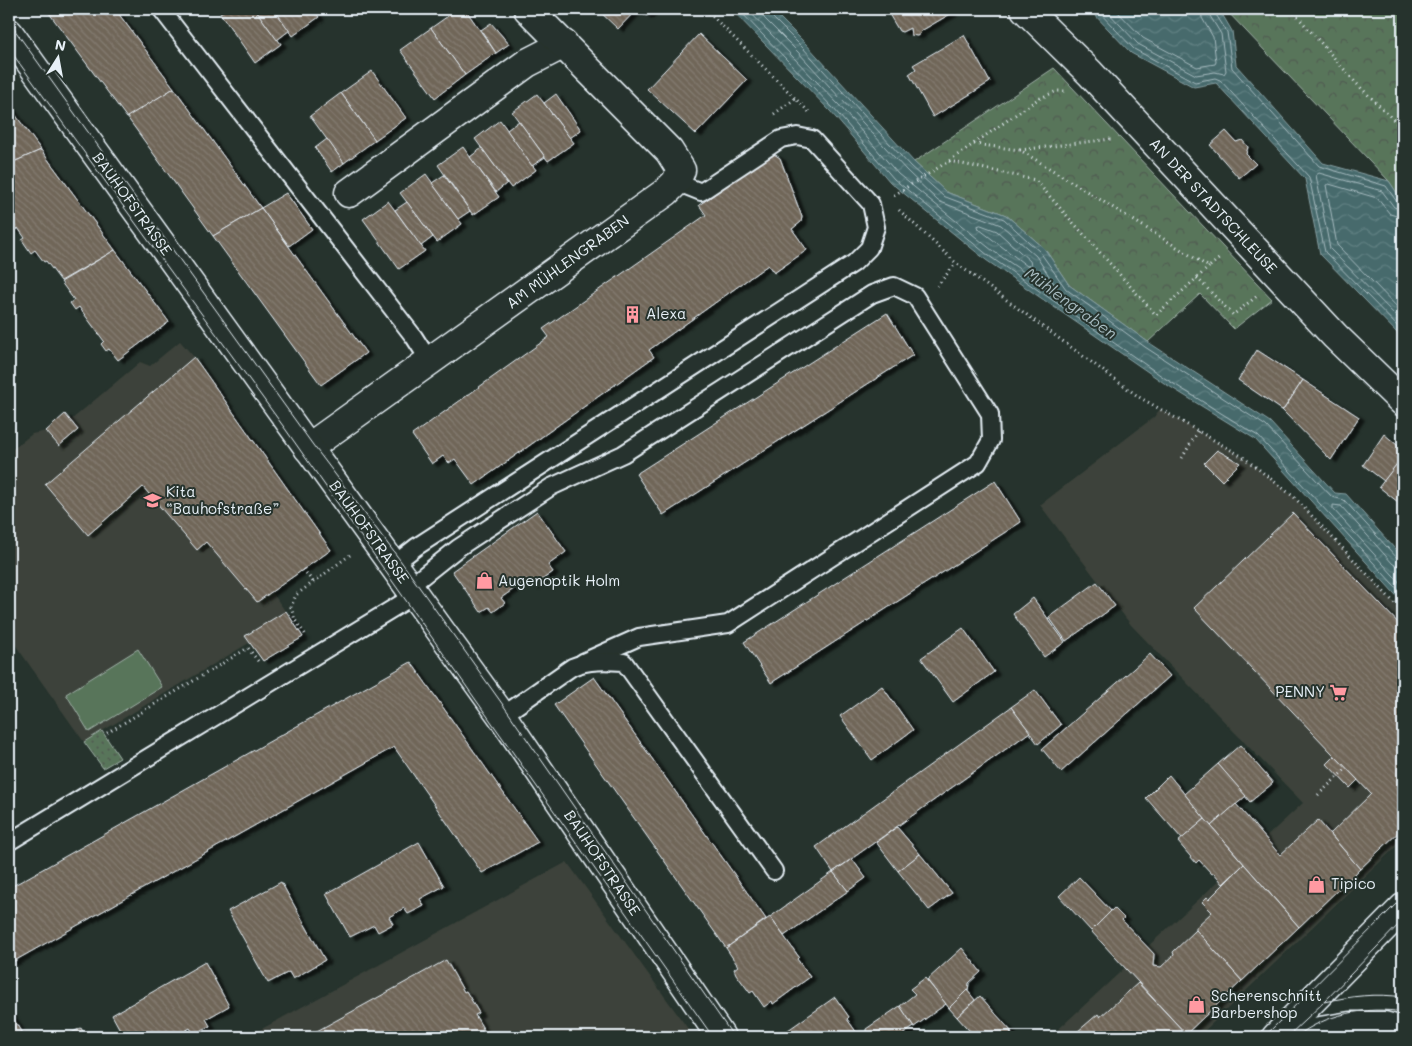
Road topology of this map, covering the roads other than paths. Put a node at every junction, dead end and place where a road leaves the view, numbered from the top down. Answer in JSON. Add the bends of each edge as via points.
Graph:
{"nodes":[{"id":1,"x":161,"y":9,"type":"edge"},
{"id":2,"x":528,"y":9,"type":"edge"},
{"id":3,"x":1025,"y":9,"type":"edge"},
{"id":4,"x":9,"y":34,"type":"edge"},
{"id":5,"x":564,"y":44,"type":"junction"},
{"id":6,"x":676,"y":182,"type":"junction"},
{"id":7,"x":349,"y":193,"type":"dead end"},
{"id":8,"x":430,"y":362,"type":"junction"},
{"id":9,"x":1403,"y":402,"type":"edge"},
{"id":10,"x":308,"y":448,"type":"junction"},
{"id":11,"x":393,"y":565,"type":"junction"},
{"id":12,"x":412,"y":591,"type":"junction"},
{"id":13,"x":583,"y":662,"type":"junction"},
{"id":14,"x":502,"y":716,"type":"junction"},
{"id":15,"x":9,"y":842,"type":"edge"},
{"id":16,"x":774,"y":872,"type":"dead end"},
{"id":17,"x":1403,"y":908,"type":"edge"},
{"id":18,"x":1403,"y":1031,"type":"edge"},
{"id":19,"x":721,"y":1037,"type":"edge"},
{"id":20,"x":1276,"y":1037,"type":"edge"},
{"id":21,"x":1284,"y":1037,"type":"edge"}],
"edges":[{"from":1,"to":8,"type":"lane"},
{"from":2,"to":5,"type":"street"},
{"from":3,"to":9,"type":"street","name":"AN DER STADTSCHLEUSE","via":[[1090,73],[1335,336]]},
{"from":4,"to":10,"type":"street","name":"BAUHOFSTRASSE"},
{"from":5,"to":6,"type":"street","via":[[669,151],[680,170]]},
{"from":5,"to":7,"type":"street","via":[[527,63]]},
{"from":6,"to":8,"type":"street","name":"AM MÜHLENGRABEN"},
{"from":6,"to":11,"type":"lane","via":[[701,192],[781,139],[796,136],[812,139],[871,204],[876,227],[869,248],[854,263]]},
{"from":8,"to":10,"type":"street","name":"AM MÜHLENGRABEN"},
{"from":10,"to":11,"type":"street","name":"BAUHOFSTRASSE"},
{"from":11,"to":12,"type":"street","name":"BAUHOFSTRASSE"},
{"from":12,"to":13,"type":"lane","via":[[458,548],[551,487],[623,454],[872,294],[894,286],[915,296],[990,414],[991,440],[978,464],[728,624],[639,637]]},
{"from":12,"to":14,"type":"street","name":"BAUHOFSTRASSE"},
{"from":12,"to":15,"type":"lane","via":[[318,654]]},
{"from":13,"to":14,"type":"lane"},
{"from":13,"to":16,"type":"lane","via":[[624,662]]},
{"from":14,"to":19,"type":"street","name":"BAUHOFSTRASSE"},
{"from":17,"to":20,"type":"street"},
{"from":18,"to":21,"type":"street","via":[[1384,1026],[1350,1026]]}]}
